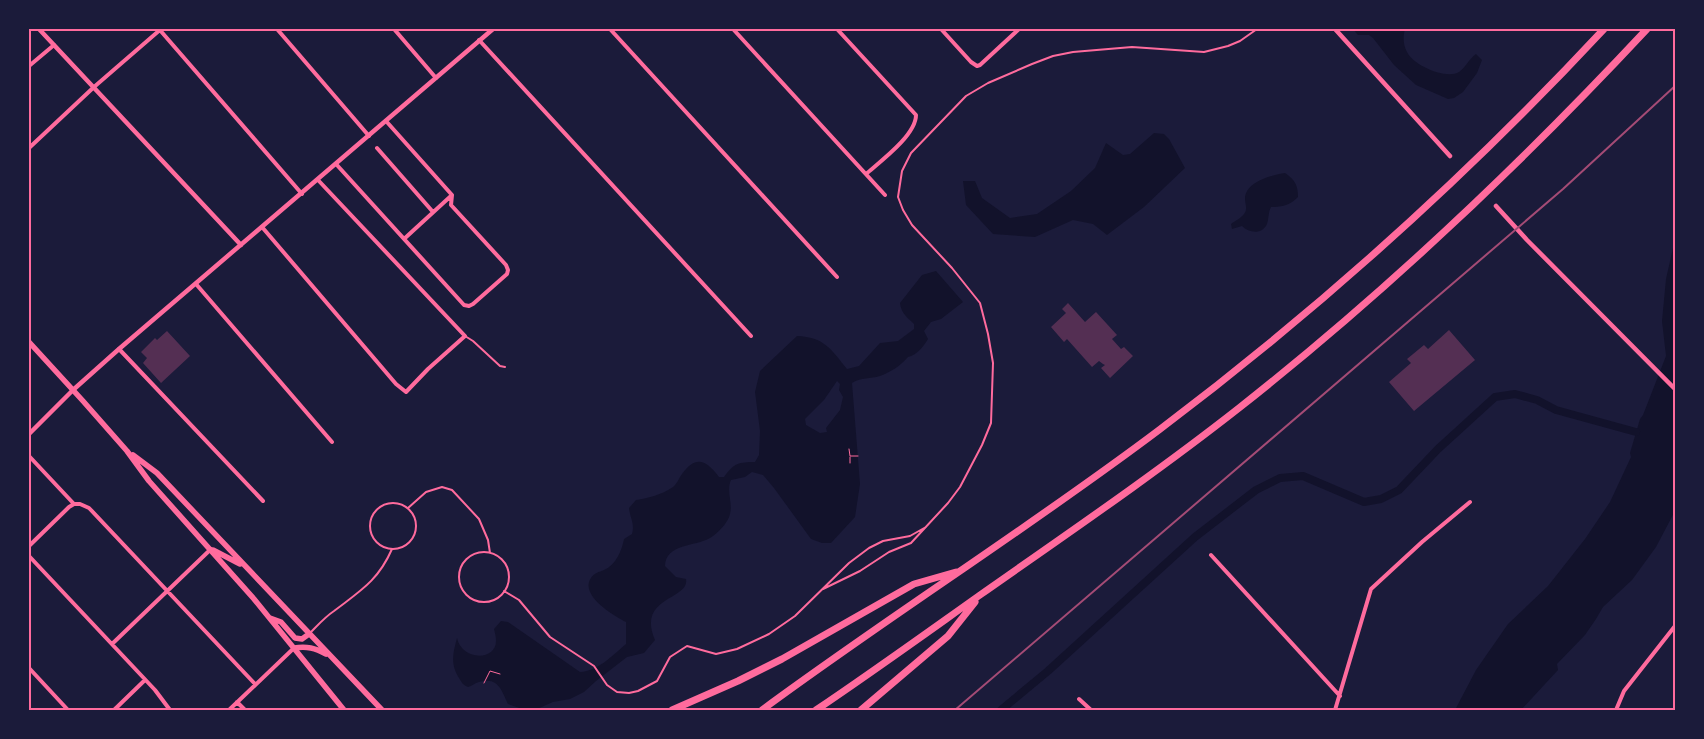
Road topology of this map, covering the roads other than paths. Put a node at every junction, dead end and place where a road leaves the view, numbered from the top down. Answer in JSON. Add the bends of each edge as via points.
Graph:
{"nodes":[{"id":1,"x":39,"y":29,"type":"edge"},
{"id":2,"x":160,"y":29,"type":"edge"},
{"id":3,"x":277,"y":29,"type":"edge"},
{"id":4,"x":394,"y":29,"type":"edge"},
{"id":5,"x":493,"y":29,"type":"edge"},
{"id":6,"x":610,"y":29,"type":"edge"},
{"id":7,"x":732,"y":29,"type":"edge"},
{"id":8,"x":837,"y":29,"type":"edge"},
{"id":9,"x":941,"y":29,"type":"edge"},
{"id":10,"x":1019,"y":29,"type":"edge"},
{"id":11,"x":1257,"y":29,"type":"edge"},
{"id":12,"x":1335,"y":29,"type":"edge"},
{"id":13,"x":1604,"y":29,"type":"edge"},
{"id":14,"x":1647,"y":29,"type":"edge"},
{"id":15,"x":479,"y":40,"type":"junction"},
{"id":16,"x":54,"y":45,"type":"junction"},
{"id":17,"x":29,"y":66,"type":"edge"},
{"id":18,"x":436,"y":78,"type":"junction"},
{"id":19,"x":94,"y":88,"type":"junction"},
{"id":20,"x":386,"y":121,"type":"junction"},
{"id":21,"x":369,"y":136,"type":"junction"},
{"id":22,"x":29,"y":148,"type":"edge"},
{"id":23,"x":377,"y":148,"type":"dead end"},
{"id":24,"x":1450,"y":156,"type":"dead end"},
{"id":25,"x":336,"y":164,"type":"junction"},
{"id":26,"x":866,"y":174,"type":"junction"},
{"id":27,"x":318,"y":180,"type":"junction"},
{"id":28,"x":302,"y":194,"type":"junction"},
{"id":29,"x":452,"y":195,"type":"junction"},
{"id":30,"x":885,"y":195,"type":"dead end"},
{"id":31,"x":1496,"y":206,"type":"dead end"},
{"id":32,"x":433,"y":212,"type":"junction"},
{"id":33,"x":262,"y":228,"type":"junction"},
{"id":34,"x":404,"y":239,"type":"junction"},
{"id":35,"x":241,"y":245,"type":"junction"},
{"id":36,"x":837,"y":277,"type":"dead end"},
{"id":37,"x":196,"y":284,"type":"junction"},
{"id":38,"x":465,"y":336,"type":"junction"},
{"id":39,"x":750,"y":336,"type":"dead end"},
{"id":40,"x":29,"y":342,"type":"edge"},
{"id":41,"x":119,"y":349,"type":"junction"},
{"id":42,"x":504,"y":367,"type":"dead end"},
{"id":43,"x":1675,"y":389,"type":"edge"},
{"id":44,"x":73,"y":390,"type":"junction"},
{"id":45,"x":29,"y":434,"type":"edge"},
{"id":46,"x":332,"y":442,"type":"dead end"},
{"id":47,"x":127,"y":451,"type":"junction"},
{"id":48,"x":29,"y":456,"type":"edge"},
{"id":49,"x":263,"y":501,"type":"dead end"},
{"id":50,"x":1470,"y":502,"type":"dead end"},
{"id":51,"x":74,"y":504,"type":"junction"},
{"id":52,"x":408,"y":508,"type":"junction"},
{"id":53,"x":929,"y":525,"type":"junction"},
{"id":54,"x":29,"y":546,"type":"edge"},
{"id":55,"x":211,"y":549,"type":"junction"},
{"id":56,"x":392,"y":549,"type":"junction"},
{"id":57,"x":490,"y":552,"type":"junction"},
{"id":58,"x":1211,"y":555,"type":"dead end"},
{"id":59,"x":29,"y":556,"type":"edge"},
{"id":60,"x":246,"y":568,"type":"junction"},
{"id":61,"x":961,"y":570,"type":"junction"},
{"id":62,"x":824,"y":589,"type":"junction"},
{"id":63,"x":167,"y":590,"type":"junction"},
{"id":64,"x":504,"y":591,"type":"junction"},
{"id":65,"x":980,"y":596,"type":"junction"},
{"id":66,"x":270,"y":618,"type":"junction"},
{"id":67,"x":1675,"y":626,"type":"edge"},
{"id":68,"x":309,"y":634,"type":"junction"},
{"id":69,"x":112,"y":644,"type":"junction"},
{"id":70,"x":294,"y":648,"type":"junction"},
{"id":71,"x":332,"y":658,"type":"junction"},
{"id":72,"x":29,"y":668,"type":"edge"},
{"id":73,"x":145,"y":680,"type":"junction"},
{"id":74,"x":256,"y":684,"type":"junction"},
{"id":75,"x":1340,"y":696,"type":"junction"},
{"id":76,"x":1079,"y":699,"type":"dead end"},
{"id":77,"x":237,"y":702,"type":"junction"},
{"id":78,"x":68,"y":710,"type":"edge"},
{"id":79,"x":114,"y":710,"type":"edge"},
{"id":80,"x":170,"y":710,"type":"edge"},
{"id":81,"x":229,"y":710,"type":"edge"},
{"id":82,"x":244,"y":710,"type":"edge"},
{"id":83,"x":344,"y":710,"type":"edge"},
{"id":84,"x":382,"y":710,"type":"edge"},
{"id":85,"x":672,"y":710,"type":"edge"},
{"id":86,"x":762,"y":710,"type":"edge"},
{"id":87,"x":816,"y":710,"type":"edge"},
{"id":88,"x":861,"y":710,"type":"edge"},
{"id":89,"x":1091,"y":710,"type":"edge"},
{"id":90,"x":1335,"y":710,"type":"edge"},
{"id":91,"x":1616,"y":710,"type":"edge"}],
"edges":[{"from":1,"to":16,"type":"street"},
{"from":2,"to":19,"type":"street"},
{"from":2,"to":28,"type":"street"},
{"from":3,"to":21,"type":"street"},
{"from":4,"to":18,"type":"street"},
{"from":5,"to":15,"type":"street"},
{"from":6,"to":36,"type":"street"},
{"from":7,"to":26,"type":"street"},
{"from":8,"to":26,"type":"street","via":[[916,115],[911,131]]},
{"from":9,"to":10,"type":"street","via":[[976,66]]},
{"from":11,"to":53,"type":"lane","via":[[1240,41],[1204,52],[1132,47],[1053,56],[988,83],[966,96],[911,153],[900,181],[898,197],[903,210],[912,225],[980,304],[993,363],[993,400],[988,431],[960,487]]},
{"from":12,"to":24,"type":"street"},
{"from":13,"to":61,"type":"highway","via":[[1480,154],[1328,293],[1218,384],[1097,476]]},
{"from":14,"to":65,"type":"highway","via":[[1467,211],[1363,304],[1239,408],[1112,504]]},
{"from":15,"to":18,"type":"street"},
{"from":15,"to":39,"type":"street"},
{"from":16,"to":17,"type":"street"},
{"from":16,"to":19,"type":"street"},
{"from":18,"to":20,"type":"street"},
{"from":19,"to":22,"type":"street"},
{"from":19,"to":35,"type":"street"},
{"from":20,"to":21,"type":"street"},
{"from":20,"to":29,"type":"street"},
{"from":21,"to":25,"type":"street"},
{"from":23,"to":32,"type":"street"},
{"from":25,"to":27,"type":"street"},
{"from":25,"to":34,"type":"street"},
{"from":26,"to":30,"type":"street"},
{"from":27,"to":28,"type":"street"},
{"from":27,"to":38,"type":"street"},
{"from":28,"to":33,"type":"street"},
{"from":29,"to":32,"type":"street"},
{"from":29,"to":34,"type":"street","via":[[451,205],[506,265],[507,274],[473,304],[464,305]]},
{"from":31,"to":43,"type":"street"},
{"from":32,"to":34,"type":"street"},
{"from":33,"to":35,"type":"street"},
{"from":33,"to":38,"type":"street","via":[[406,392]]},
{"from":35,"to":37,"type":"street"},
{"from":37,"to":41,"type":"street"},
{"from":37,"to":46,"type":"street"},
{"from":38,"to":42,"type":"lane"},
{"from":40,"to":44,"type":"main road"},
{"from":41,"to":44,"type":"street"},
{"from":41,"to":49,"type":"street"},
{"from":44,"to":45,"type":"street"},
{"from":44,"to":47,"type":"main road"},
{"from":47,"to":55,"type":"main road","via":[[149,482]]},
{"from":47,"to":60,"type":"main road","via":[[157,473]]},
{"from":48,"to":51,"type":"street"},
{"from":50,"to":75,"type":"street","via":[[1371,589]]},
{"from":51,"to":54,"type":"street"},
{"from":51,"to":63,"type":"street","via":[[89,508]]},
{"from":52,"to":56,"type":"lane","via":[[416,520],[415,534],[406,545]]},
{"from":52,"to":56,"type":"lane","via":[[388,503],[372,516],[370,530],[373,537],[384,547]]},
{"from":52,"to":57,"type":"lane","via":[[426,492],[442,487],[452,490],[479,519]]},
{"from":53,"to":62,"type":"lane","via":[[911,543]]},
{"from":53,"to":62,"type":"lane","via":[[910,536],[883,541],[868,548]]},
{"from":55,"to":60,"type":"main road"},
{"from":55,"to":63,"type":"street"},
{"from":55,"to":66,"type":"main road"},
{"from":56,"to":68,"type":"lane","via":[[374,578]]},
{"from":57,"to":64,"type":"lane","via":[[504,561],[508,568],[509,578]]},
{"from":57,"to":64,"type":"lane","via":[[474,554],[467,559],[462,565],[460,582],[468,596],[476,600],[491,600]]},
{"from":58,"to":75,"type":"street"},
{"from":59,"to":69,"type":"street"},
{"from":60,"to":68,"type":"main road"},
{"from":61,"to":85,"type":"highway","via":[[914,584],[782,659]]},
{"from":61,"to":86,"type":"highway"},
{"from":62,"to":64,"type":"lane","via":[[795,616],[769,634],[737,649],[716,654],[686,646],[676,651],[657,681],[628,693],[617,692],[607,685],[594,666],[550,637],[519,600]]},
{"from":63,"to":69,"type":"street"},
{"from":63,"to":74,"type":"street"},
{"from":65,"to":87,"type":"highway"},
{"from":65,"to":88,"type":"highway","via":[[948,636]]},
{"from":66,"to":68,"type":"main road","via":[[281,622],[295,638],[302,639]]},
{"from":66,"to":70,"type":"main road"},
{"from":67,"to":91,"type":"street","via":[[1624,691]]},
{"from":68,"to":71,"type":"main road"},
{"from":69,"to":73,"type":"street"},
{"from":70,"to":71,"type":"main road","via":[[316,649]]},
{"from":70,"to":74,"type":"street"},
{"from":70,"to":83,"type":"main road"},
{"from":71,"to":84,"type":"main road"},
{"from":72,"to":78,"type":"street"},
{"from":73,"to":79,"type":"street"},
{"from":73,"to":80,"type":"street"},
{"from":74,"to":77,"type":"street"},
{"from":75,"to":90,"type":"street"},
{"from":76,"to":89,"type":"street"},
{"from":77,"to":81,"type":"street"},
{"from":77,"to":82,"type":"street"}]}
